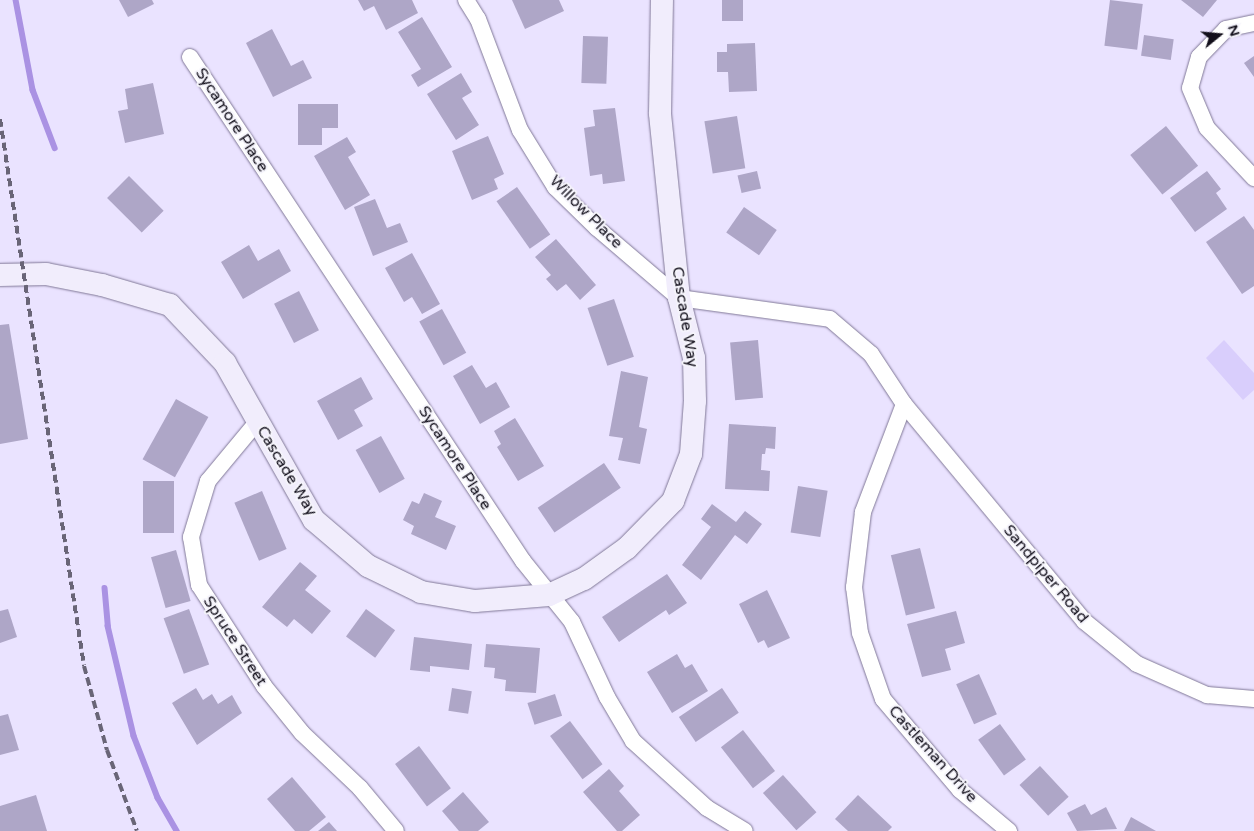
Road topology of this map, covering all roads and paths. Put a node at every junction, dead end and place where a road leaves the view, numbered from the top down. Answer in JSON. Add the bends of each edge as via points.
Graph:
{"nodes":[{"id":1,"x":466,"y":0,"type":"edge"},
{"id":2,"x":662,"y":0,"type":"edge"},
{"id":3,"x":1254,"y":22,"type":"edge"},
{"id":4,"x":190,"y":57,"type":"dead end"},
{"id":5,"x":1254,"y":178,"type":"edge"},
{"id":6,"x":0,"y":275,"type":"edge"},
{"id":7,"x":679,"y":298,"type":"junction"},
{"id":8,"x":904,"y":404,"type":"junction"},
{"id":9,"x":257,"y":422,"type":"junction"},
{"id":10,"x":549,"y":595,"type":"junction"},
{"id":11,"x":1254,"y":699,"type":"edge"},
{"id":12,"x":396,"y":831,"type":"edge"},
{"id":13,"x":745,"y":831,"type":"edge"},
{"id":14,"x":1008,"y":831,"type":"edge"}],
"edges":[{"from":1,"to":7,"type":"street","name":"Willow Place","via":[[478,19],[520,130],[555,187]]},
{"from":2,"to":7,"type":"street","name":"Cascade Way","via":[[660,113]]},
{"from":3,"to":5,"type":"street","via":[[1226,29],[1199,57],[1190,88],[1207,128]]},
{"from":4,"to":10,"type":"street","name":"Sycamore Place"},
{"from":6,"to":9,"type":"street","name":"Cascade Way","via":[[46,274],[102,285],[170,305],[225,362]]},
{"from":7,"to":8,"type":"street","via":[[830,319],[871,354]]},
{"from":7,"to":10,"type":"street","name":"Cascade Way","via":[[694,358],[695,401],[690,454],[673,501],[627,548],[584,579]]},
{"from":8,"to":11,"type":"street","name":"Sandpiper Road","via":[[1084,621],[1137,664],[1207,694]]},
{"from":8,"to":14,"type":"street","name":"Castleman Drive","via":[[863,512],[854,587],[860,633],[883,699],[960,790]]},
{"from":9,"to":10,"type":"street","name":"Cascade Way","via":[[314,520],[368,566],[430,594],[475,601]]},
{"from":9,"to":12,"type":"street","name":"Spruce Street","via":[[208,481],[191,537],[199,586],[264,686],[302,733],[360,788]]},
{"from":10,"to":13,"type":"street","name":"Sycamore Place","via":[[572,622],[607,697],[633,741],[707,808]]}]}
